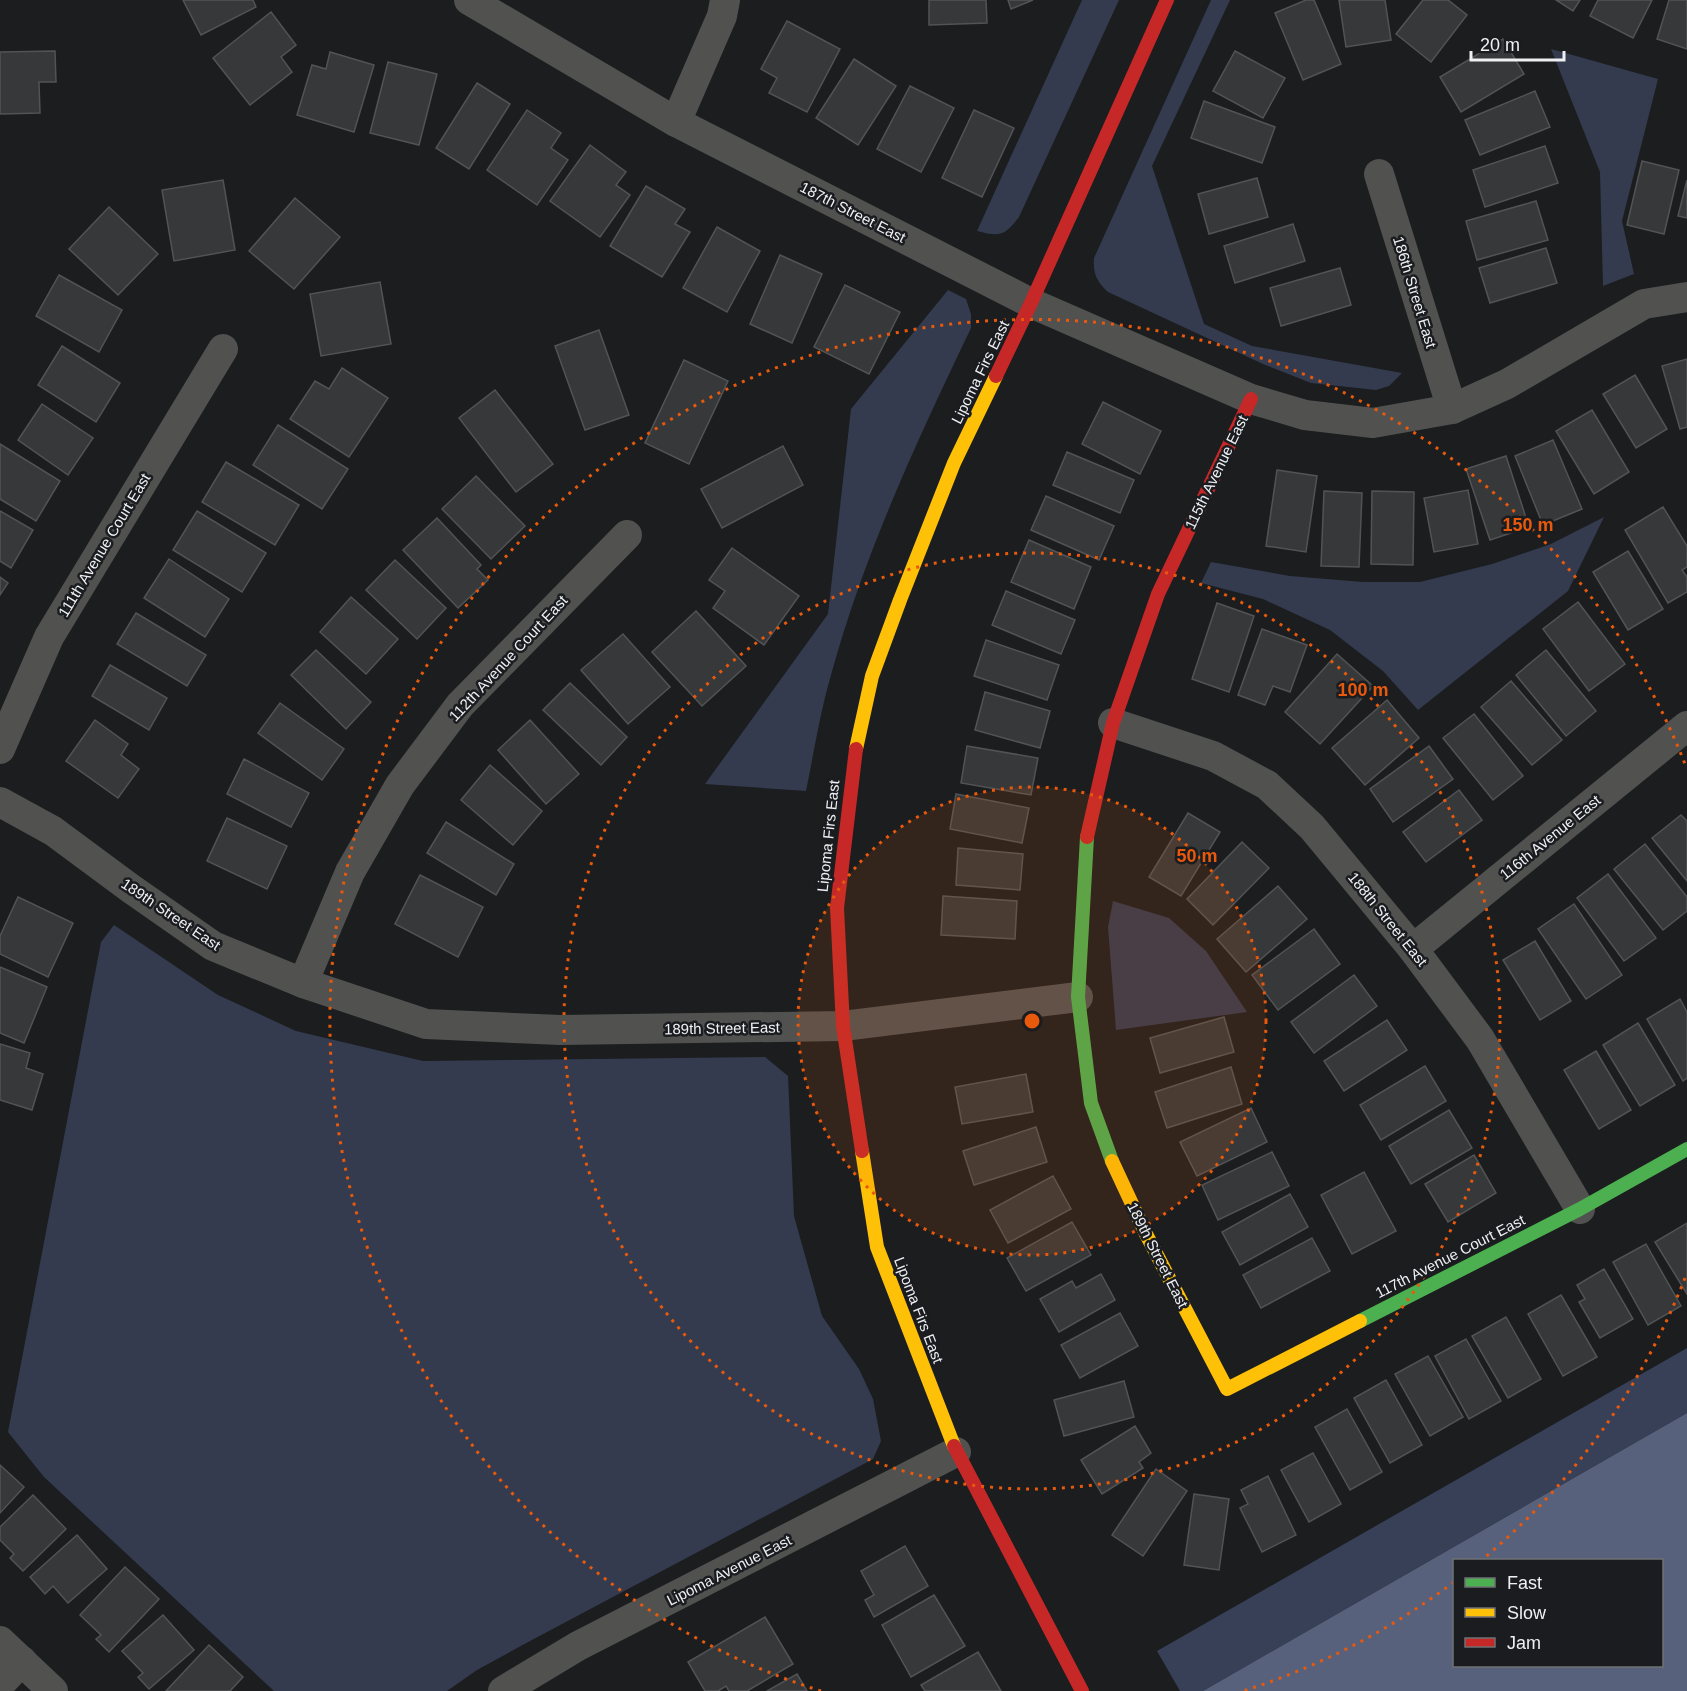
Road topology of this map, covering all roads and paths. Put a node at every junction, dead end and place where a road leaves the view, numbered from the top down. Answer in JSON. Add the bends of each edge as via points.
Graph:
{"nodes":[{"id":1,"x":469,"y":0,"type":"edge"},
{"id":2,"x":725,"y":0,"type":"edge"},
{"id":3,"x":1167,"y":0,"type":"edge"},
{"id":4,"x":676,"y":122,"type":"junction"},
{"id":5,"x":1379,"y":174,"type":"dead end"},
{"id":6,"x":1687,"y":297,"type":"edge"},
{"id":7,"x":1031,"y":303,"type":"junction"},
{"id":8,"x":223,"y":349,"type":"dead end"},
{"id":9,"x":1251,"y":399,"type":"junction"},
{"id":10,"x":1452,"y":409,"type":"junction"},
{"id":11,"x":627,"y":535,"type":"dead end"},
{"id":12,"x":1113,"y":723,"type":"junction"},
{"id":13,"x":1687,"y":726,"type":"edge"},
{"id":14,"x":0,"y":749,"type":"edge"},
{"id":15,"x":0,"y":802,"type":"edge"},
{"id":16,"x":1413,"y":949,"type":"junction"},
{"id":17,"x":303,"y":983,"type":"junction"},
{"id":18,"x":1078,"y":997,"type":"junction"},
{"id":19,"x":843,"y":1026,"type":"junction"},
{"id":20,"x":1687,"y":1149,"type":"edge"},
{"id":21,"x":1580,"y":1209,"type":"junction"},
{"id":22,"x":1227,"y":1389,"type":"joint"},
{"id":23,"x":956,"y":1452,"type":"junction"},
{"id":24,"x":0,"y":1641,"type":"edge"},
{"id":25,"x":22,"y":1662,"type":"junction"},
{"id":26,"x":0,"y":1684,"type":"edge"},
{"id":27,"x":53,"y":1691,"type":"edge"},
{"id":28,"x":503,"y":1691,"type":"edge"},
{"id":29,"x":1082,"y":1691,"type":"edge"}],
"edges":[{"from":1,"to":4,"type":"street","name":"187th Street East"},
{"from":2,"to":4,"type":"street","via":[[722,16]]},
{"from":3,"to":7,"type":"street","name":"Lipoma Firs East"},
{"from":4,"to":7,"type":"street","name":"187th Street East"},
{"from":5,"to":10,"type":"street","name":"186th Street East"},
{"from":6,"to":10,"type":"street","name":"115th Avenue East","via":[[1644,304],[1507,384]]},
{"from":7,"to":9,"type":"street","name":"187th Street East"},
{"from":7,"to":19,"type":"street","name":"Lipoma Firs East","via":[[954,463],[872,676],[853,764],[837,908]]},
{"from":8,"to":14,"type":"street","name":"111th Avenue Court East","via":[[49,637]]},
{"from":9,"to":10,"type":"street","name":"115th Avenue East","via":[[1305,415],[1373,423]]},
{"from":9,"to":12,"type":"street","name":"115th Avenue East","via":[[1158,594]]},
{"from":11,"to":17,"type":"street","name":"112th Avenue Court East","via":[[460,705],[400,785],[350,872]]},
{"from":12,"to":16,"type":"street","name":"188th Street East","via":[[1213,756],[1267,784],[1312,827]]},
{"from":12,"to":18,"type":"street","name":"115th Avenue East","via":[[1086,840]]},
{"from":13,"to":16,"type":"street","name":"116th Avenue East"},
{"from":15,"to":17,"type":"street","name":"189th Street East","via":[[53,831],[213,946]]},
{"from":16,"to":21,"type":"street","name":"188th Street East","via":[[1480,1039]]},
{"from":17,"to":19,"type":"street","name":"189th Street East","via":[[426,1024],[560,1030]]},
{"from":18,"to":19,"type":"street","name":"189th Street East"},
{"from":18,"to":22,"type":"street","name":"189th Street East","via":[[1091,1103],[1112,1159],[1146,1234]]},
{"from":19,"to":23,"type":"street","name":"Lipoma Firs East","via":[[877,1247]]},
{"from":20,"to":21,"type":"street","name":"117th Avenue Court East"},
{"from":21,"to":22,"type":"street","name":"117th Avenue Court East"},
{"from":23,"to":28,"type":"street","name":"Lipoma Avenue East","via":[[578,1646]]},
{"from":23,"to":29,"type":"street","name":"Lipoma Firs East"},
{"from":24,"to":25,"type":"street"},
{"from":25,"to":26,"type":"street"},
{"from":25,"to":27,"type":"street"}]}
